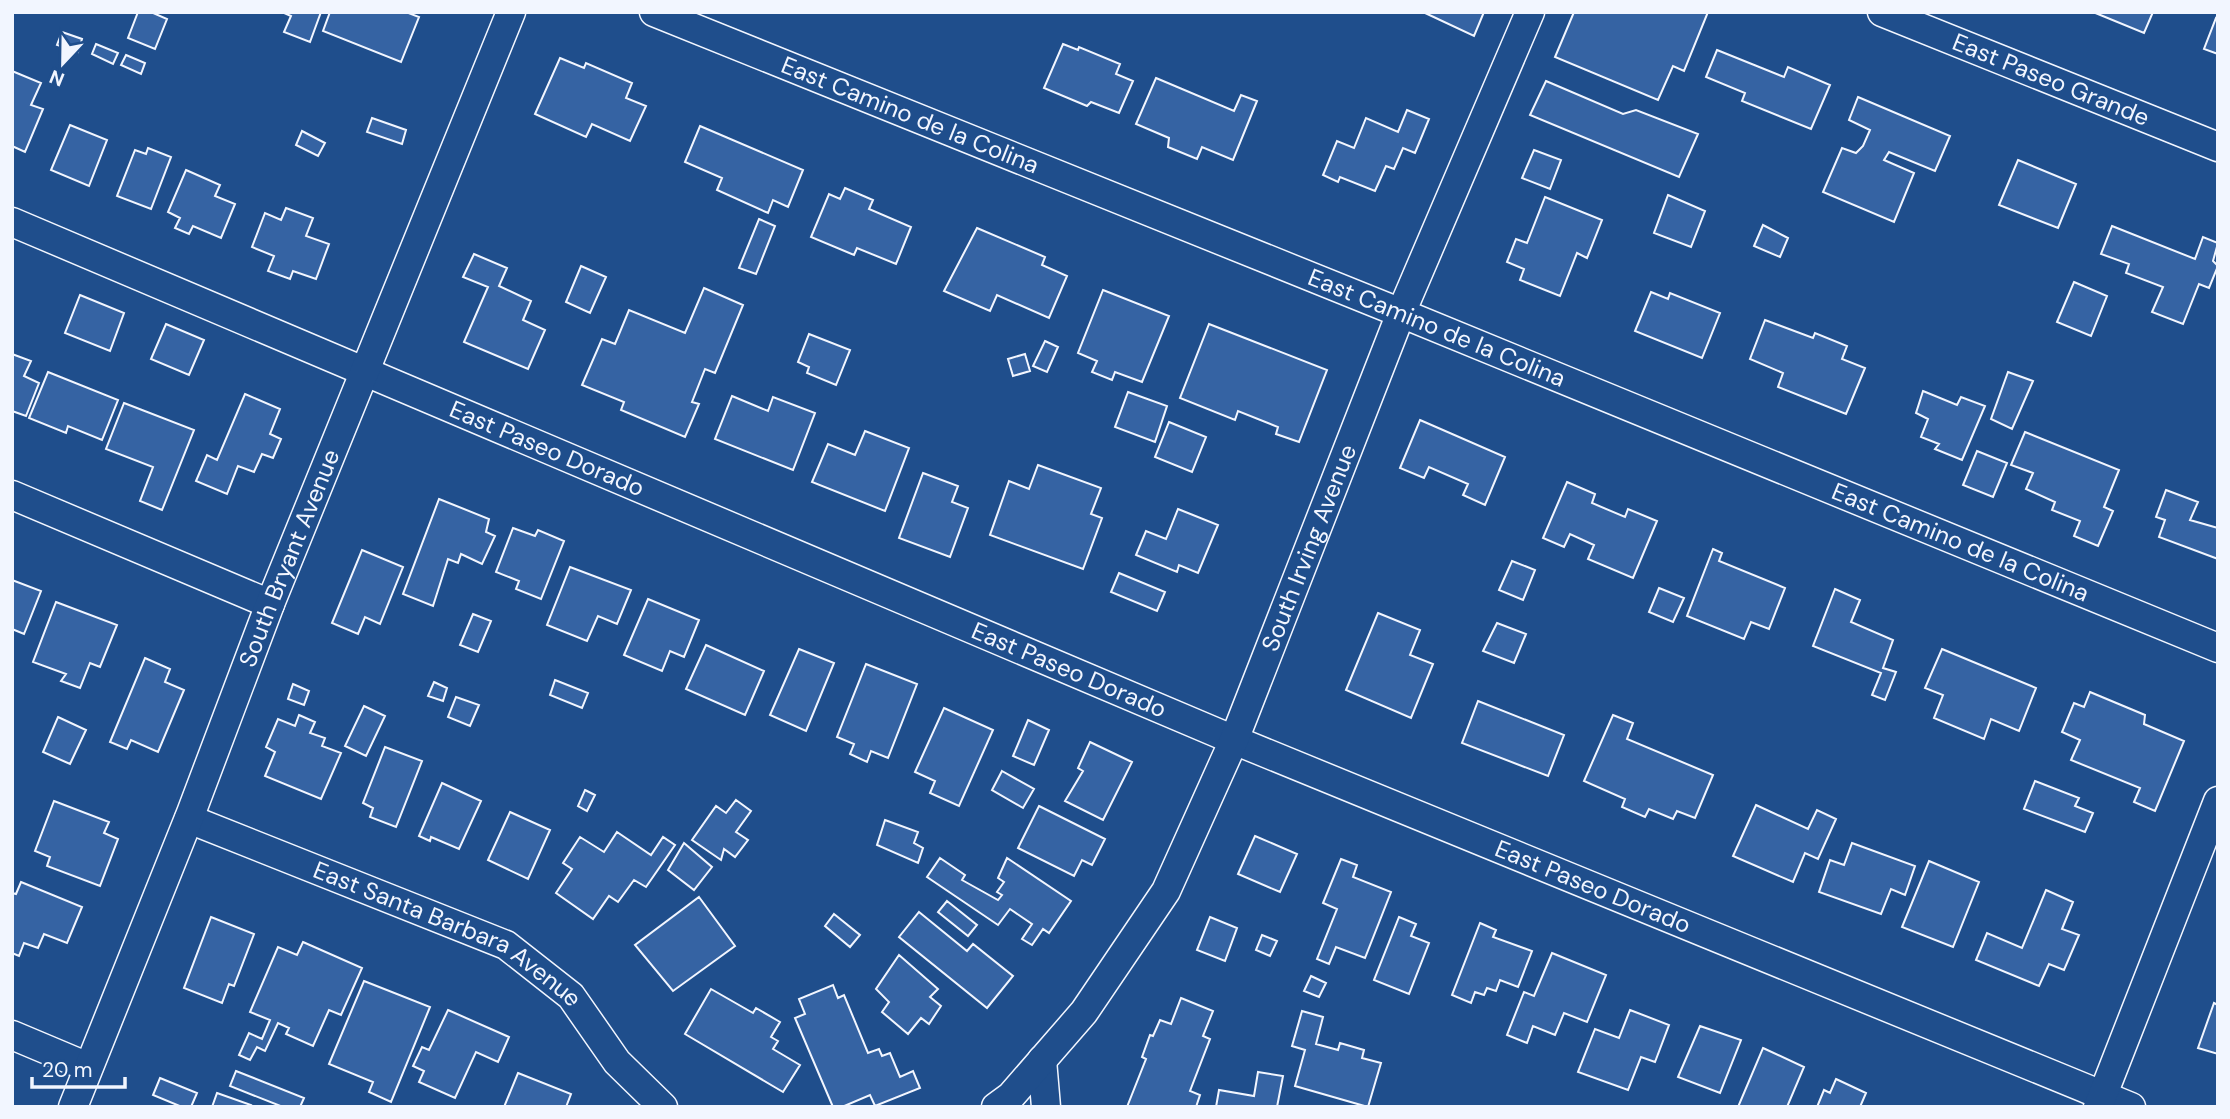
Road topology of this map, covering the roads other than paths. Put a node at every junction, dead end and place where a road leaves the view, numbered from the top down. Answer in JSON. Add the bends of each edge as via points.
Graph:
{"nodes":[{"id":1,"x":511,"y":12,"type":"edge"},
{"id":2,"x":654,"y":12,"type":"edge"},
{"id":3,"x":1530,"y":12,"type":"edge"},
{"id":4,"x":1882,"y":12,"type":"edge"},
{"id":5,"x":2218,"y":147,"type":"edge"},
{"id":6,"x":12,"y":222,"type":"edge"},
{"id":7,"x":1401,"y":313,"type":"junction"},
{"id":8,"x":365,"y":370,"type":"junction"},
{"id":9,"x":12,"y":495,"type":"edge"},
{"id":10,"x":270,"y":604,"type":"junction"},
{"id":11,"x":2218,"y":648,"type":"edge"},
{"id":12,"x":1234,"y":740,"type":"junction"},
{"id":13,"x":2218,"y":801,"type":"edge"},
{"id":14,"x":189,"y":819,"type":"junction"},
{"id":15,"x":12,"y":1035,"type":"edge"},
{"id":16,"x":1042,"y":1060,"type":"junction"},
{"id":17,"x":88,"y":1067,"type":"junction"},
{"id":18,"x":636,"y":1093,"type":"edge"},
{"id":19,"x":2100,"y":1101,"type":"edge"},
{"id":20,"x":73,"y":1107,"type":"edge"},
{"id":21,"x":663,"y":1107,"type":"edge"},
{"id":22,"x":996,"y":1107,"type":"edge"},
{"id":23,"x":1046,"y":1107,"type":"edge"},
{"id":24,"x":2131,"y":1107,"type":"edge"}],
"edges":[{"from":1,"to":8,"type":"street","name":"South Bryant Avenue"},
{"from":2,"to":7,"type":"street","name":"East Camino de la Colina"},
{"from":3,"to":7,"type":"street","name":"South Irving Avenue"},
{"from":4,"to":5,"type":"street","name":"East Paseo Grande"},
{"from":6,"to":8,"type":"street","name":"East Paseo Dorado"},
{"from":7,"to":11,"type":"street","name":"East Camino de la Colina"},
{"from":7,"to":12,"type":"street","name":"South Irving Avenue"},
{"from":8,"to":10,"type":"street","name":"South Bryant Avenue"},
{"from":8,"to":12,"type":"street","name":"East Paseo Dorado"},
{"from":9,"to":10,"type":"street"},
{"from":10,"to":14,"type":"street","name":"South Bryant Avenue"},
{"from":12,"to":16,"type":"street","name":"South Irving Avenue","via":[[1166,891],[1084,1012]]},
{"from":12,"to":19,"type":"street","name":"East Paseo Dorado"},
{"from":13,"to":19,"type":"street"},
{"from":14,"to":17,"type":"street","name":"South Bryant Avenue"},
{"from":14,"to":18,"type":"street","name":"East Santa Barbara Avenue","via":[[506,945],[571,996]]},
{"from":15,"to":17,"type":"street"},
{"from":16,"to":22,"type":"street","name":"South Irving Avenue"},
{"from":16,"to":23,"type":"street"},
{"from":17,"to":20,"type":"street","name":"South Bryant Avenue"},
{"from":18,"to":21,"type":"street","name":"East Santa Barbara Avenue"},
{"from":19,"to":24,"type":"street","name":"East Paseo Dorado"}]}
